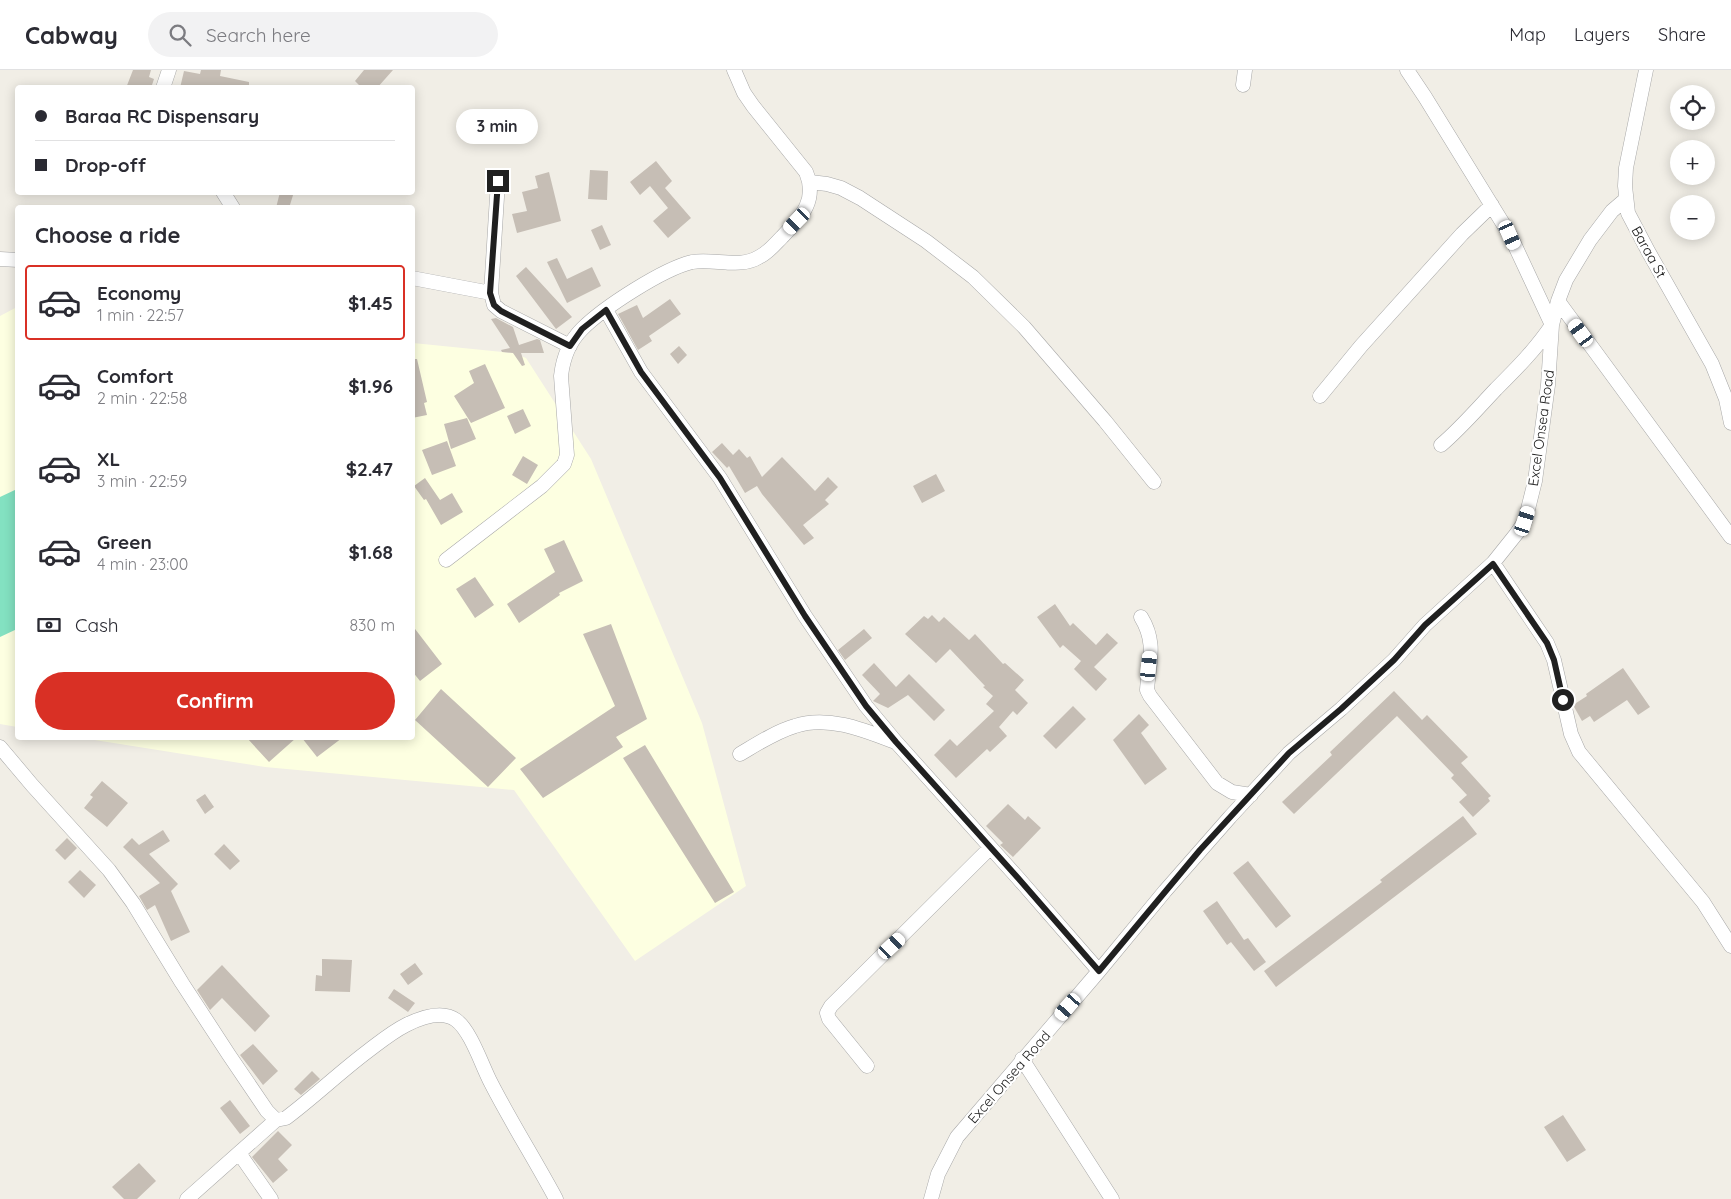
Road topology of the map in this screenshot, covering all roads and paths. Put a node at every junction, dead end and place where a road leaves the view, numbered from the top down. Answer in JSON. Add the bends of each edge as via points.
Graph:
{"nodes":[{"id":1,"x":169,"y":70,"type":"edge"},
{"id":2,"x":734,"y":70,"type":"edge"},
{"id":3,"x":1245,"y":70,"type":"edge"},
{"id":4,"x":1406,"y":70,"type":"edge"},
{"id":5,"x":1646,"y":70,"type":"edge"},
{"id":6,"x":164,"y":85,"type":"edge"},
{"id":7,"x":1243,"y":85,"type":"dead end"},
{"id":8,"x":498,"y":181,"type":"dead end"},
{"id":9,"x":810,"y":182,"type":"junction"},
{"id":10,"x":1626,"y":199,"type":"junction"},
{"id":11,"x":1492,"y":205,"type":"junction"},
{"id":12,"x":0,"y":259,"type":"edge"},
{"id":13,"x":15,"y":260,"type":"edge"},
{"id":14,"x":415,"y":279,"type":"edge"},
{"id":15,"x":490,"y":293,"type":"junction"},
{"id":16,"x":1558,"y":301,"type":"junction"},
{"id":17,"x":606,"y":310,"type":"junction"},
{"id":18,"x":1552,"y":325,"type":"junction"},
{"id":19,"x":570,"y":346,"type":"junction"},
{"id":20,"x":1320,"y":396,"type":"dead end"},
{"id":21,"x":1728,"y":398,"type":"edge"},
{"id":22,"x":1731,"y":423,"type":"edge"},
{"id":23,"x":1441,"y":445,"type":"dead end"},
{"id":24,"x":1154,"y":482,"type":"dead end"},
{"id":25,"x":1731,"y":537,"type":"edge"},
{"id":26,"x":446,"y":560,"type":"dead end"},
{"id":27,"x":1493,"y":564,"type":"junction"},
{"id":28,"x":1141,"y":617,"type":"dead end"},
{"id":29,"x":896,"y":742,"type":"junction"},
{"id":30,"x":0,"y":746,"type":"edge"},
{"id":31,"x":740,"y":754,"type":"dead end"},
{"id":32,"x":1251,"y":795,"type":"junction"},
{"id":33,"x":990,"y":848,"type":"junction"},
{"id":34,"x":1731,"y":946,"type":"edge"},
{"id":35,"x":1099,"y":971,"type":"junction"},
{"id":36,"x":1022,"y":1059,"type":"junction"},
{"id":37,"x":867,"y":1066,"type":"dead end"},
{"id":38,"x":276,"y":1120,"type":"junction"},
{"id":39,"x":239,"y":1153,"type":"junction"},
{"id":40,"x":187,"y":1199,"type":"edge"},
{"id":41,"x":271,"y":1199,"type":"edge"},
{"id":42,"x":556,"y":1199,"type":"edge"},
{"id":43,"x":931,"y":1199,"type":"edge"},
{"id":44,"x":1112,"y":1199,"type":"edge"}],
"edges":[{"from":1,"to":6,"type":"street"},
{"from":2,"to":9,"type":"street","via":[[744,93],[797,159]]},
{"from":3,"to":7,"type":"street"},
{"from":4,"to":11,"type":"street"},
{"from":5,"to":10,"type":"street","name":"Baraa St","via":[[1626,168]]},
{"from":8,"to":15,"type":"street"},
{"from":9,"to":17,"type":"street","via":[[807,208],[759,258],[747,262],[693,262],[667,271]]},
{"from":9,"to":24,"type":"street","via":[[841,188],[860,198],[926,241],[973,277],[1024,327]]},
{"from":10,"to":16,"type":"street","name":"Excel Onsea Road","via":[[1590,240],[1566,280]]},
{"from":10,"to":21,"type":"street","name":"Baraa St","via":[[1635,227]]},
{"from":11,"to":18,"type":"street","via":[[1510,235]]},
{"from":11,"to":20,"type":"street","via":[[1361,346]]},
{"from":12,"to":13,"type":"street"},
{"from":14,"to":15,"type":"street"},
{"from":15,"to":19,"type":"street","via":[[494,305],[501,311]]},
{"from":16,"to":18,"type":"street","name":"Excel Onsea Road"},
{"from":16,"to":25,"type":"street"},
{"from":17,"to":19,"type":"street","via":[[582,329]]},
{"from":17,"to":29,"type":"street","via":[[641,372],[720,478],[825,648]]},
{"from":18,"to":23,"type":"street","via":[[1524,360]]},
{"from":18,"to":27,"type":"street","name":"Excel Onsea Road","via":[[1548,384],[1528,511],[1525,521]]},
{"from":19,"to":26,"type":"street","via":[[564,357],[561,376],[567,455],[564,464],[542,486]]},
{"from":21,"to":22,"type":"street","name":"Baraa St"},
{"from":27,"to":32,"type":"street","name":"Excel Onsea Road","via":[[1425,625],[1394,660],[1289,753]]},
{"from":27,"to":34,"type":"street","via":[[1547,643],[1571,734],[1579,752],[1699,896]]},
{"from":28,"to":32,"type":"street","via":[[1150,633],[1147,690],[1150,696],[1217,783],[1232,792]]},
{"from":29,"to":31,"type":"street","via":[[854,727],[815,723],[770,736]]},
{"from":29,"to":33,"type":"street"},
{"from":30,"to":38,"type":"street","via":[[133,903],[182,983]]},
{"from":32,"to":35,"type":"street","name":"Excel Onsea Road"},
{"from":33,"to":35,"type":"street"},
{"from":33,"to":37,"type":"street","via":[[827,1013]]},
{"from":35,"to":36,"type":"street","name":"Excel Onsea Road"},
{"from":36,"to":43,"type":"street","name":"Excel Onsea Road","via":[[957,1137],[938,1174]]},
{"from":36,"to":44,"type":"street"},
{"from":38,"to":39,"type":"street"},
{"from":38,"to":42,"type":"street","via":[[286,1118],[357,1059],[405,1026],[424,1018],[447,1016],[464,1027],[491,1084]]},
{"from":39,"to":40,"type":"street"},
{"from":39,"to":41,"type":"street"}]}
